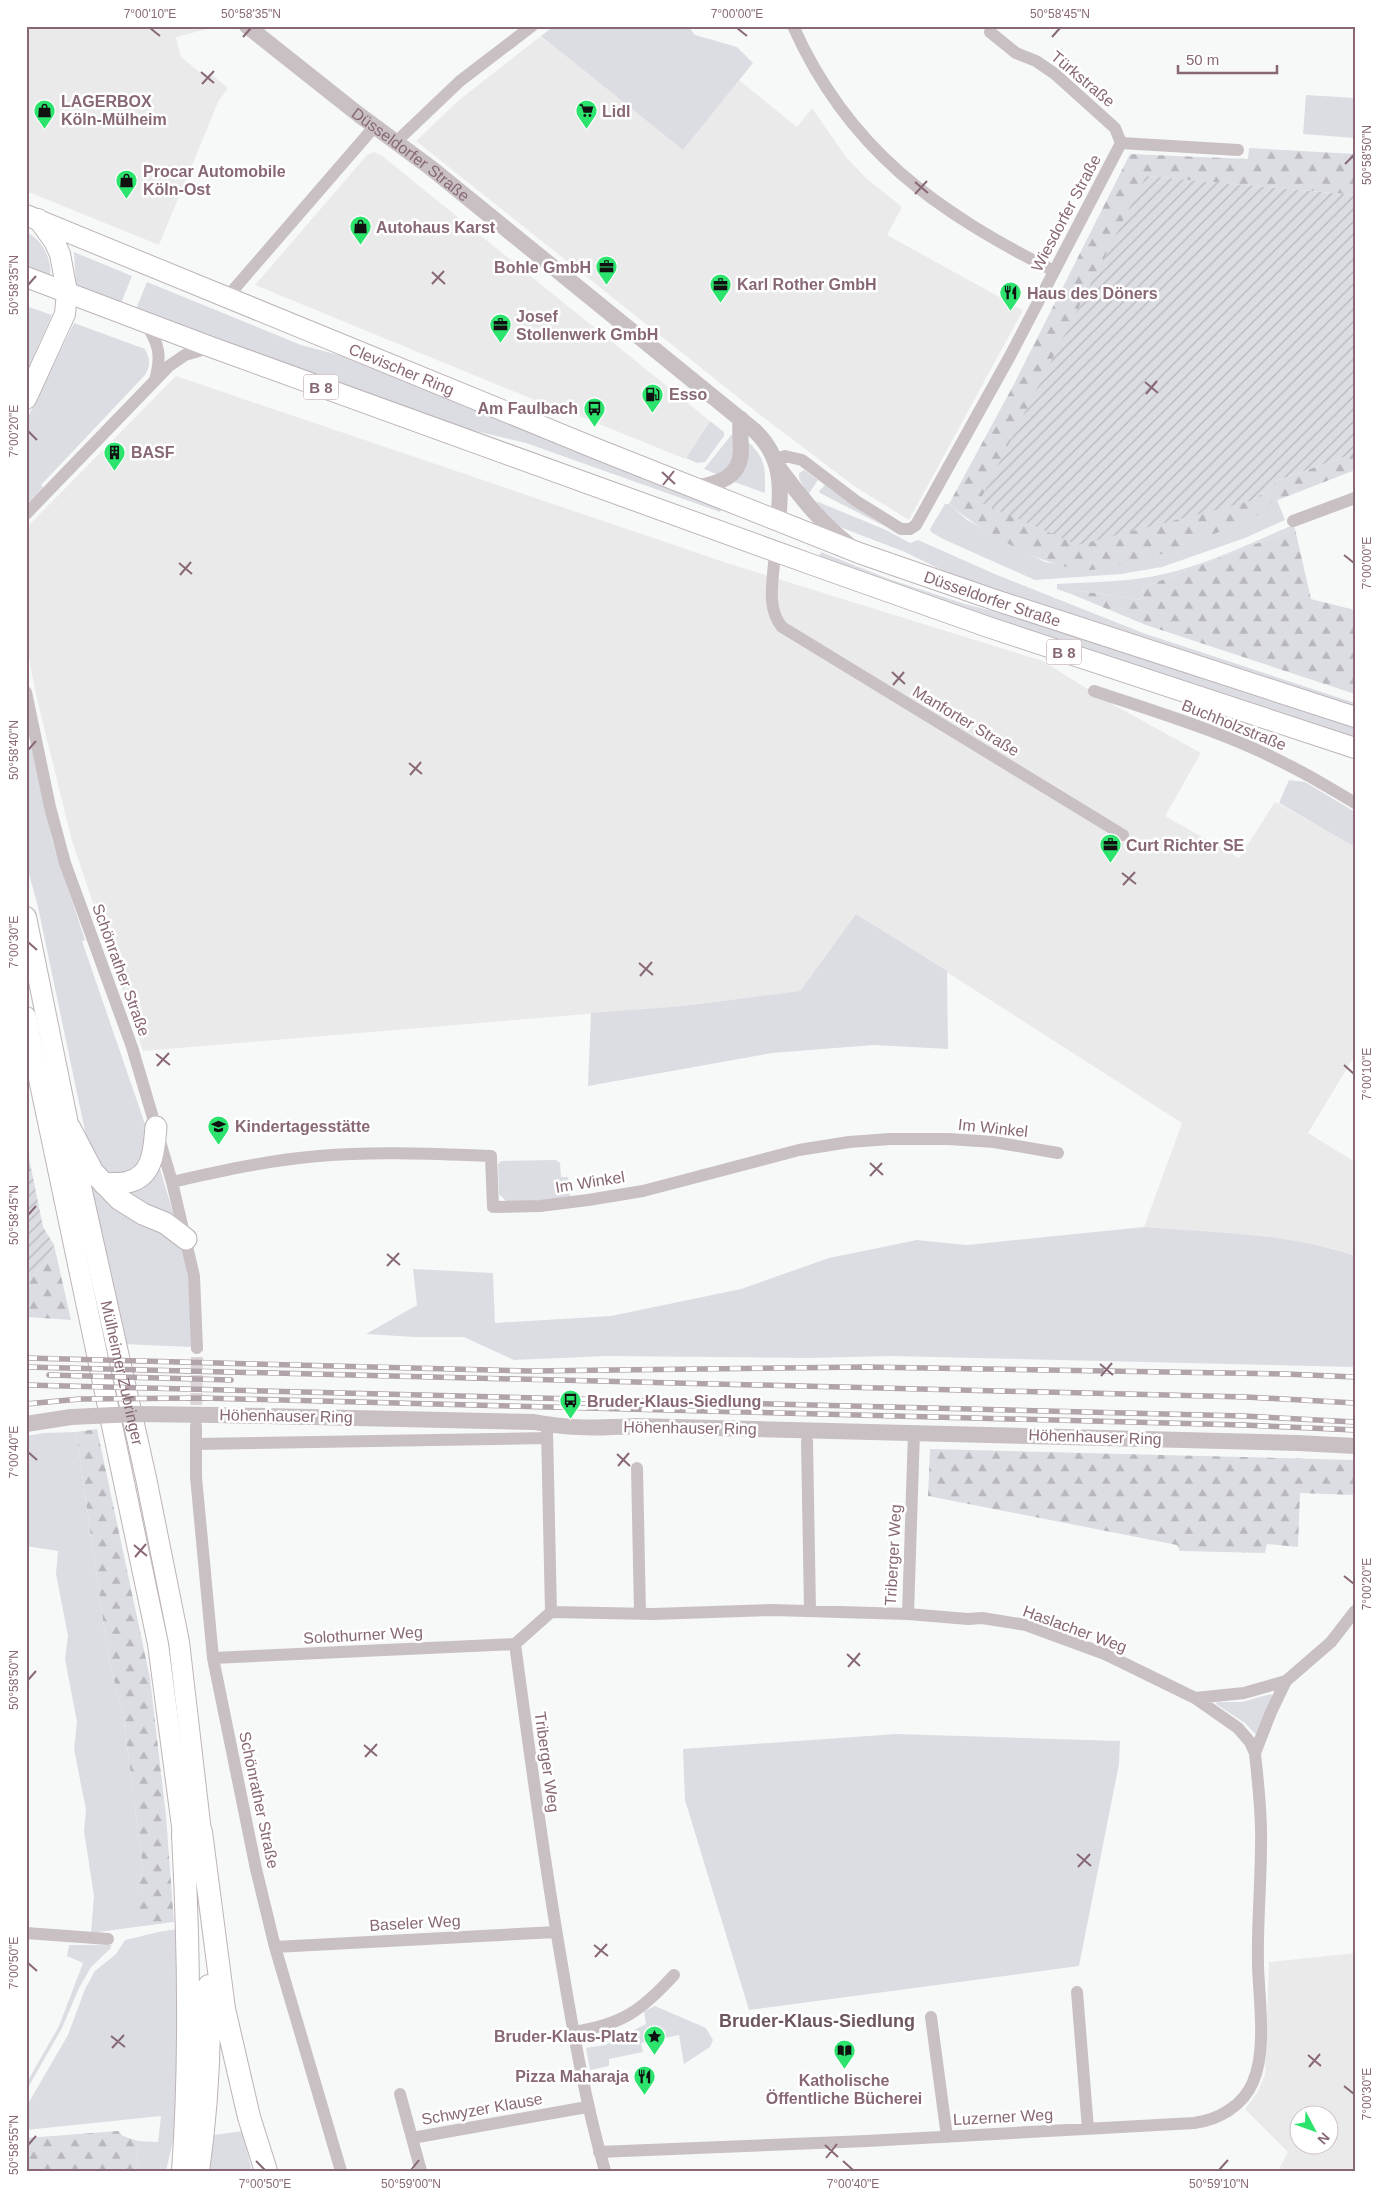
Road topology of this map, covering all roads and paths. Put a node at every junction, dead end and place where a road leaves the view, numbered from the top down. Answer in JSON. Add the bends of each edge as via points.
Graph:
{"nodes":[{"id":1,"x":248,"y":26,"type":"edge"},
{"id":2,"x":532,"y":26,"type":"edge"},
{"id":3,"x":793,"y":26,"type":"edge"},
{"id":4,"x":990,"y":32,"type":"dead end"},
{"id":5,"x":375,"y":126,"type":"junction"},
{"id":6,"x":397,"y":141,"type":"junction"},
{"id":7,"x":1121,"y":143,"type":"junction"},
{"id":8,"x":1238,"y":150,"type":"dead end"},
{"id":9,"x":32,"y":217,"type":"edge"},
{"id":10,"x":1054,"y":271,"type":"junction"},
{"id":11,"x":26,"y":276,"type":"edge"},
{"id":12,"x":67,"y":292,"type":"junction"},
{"id":13,"x":228,"y":296,"type":"junction"},
{"id":14,"x":145,"y":322,"type":"junction"},
{"id":15,"x":212,"y":347,"type":"junction"},
{"id":16,"x":154,"y":380,"type":"junction"},
{"id":17,"x":26,"y":399,"type":"edge"},
{"id":18,"x":741,"y":419,"type":"junction"},
{"id":19,"x":777,"y":462,"type":"junction"},
{"id":20,"x":694,"y":488,"type":"junction"},
{"id":21,"x":1355,"y":498,"type":"edge"},
{"id":22,"x":26,"y":514,"type":"edge"},
{"id":23,"x":778,"y":521,"type":"junction"},
{"id":24,"x":1293,"y":521,"type":"dead end"},
{"id":25,"x":775,"y":552,"type":"junction"},
{"id":26,"x":860,"y":553,"type":"junction"},
{"id":27,"x":26,"y":692,"type":"edge"},
{"id":28,"x":1094,"y":692,"type":"dead end"},
{"id":29,"x":1355,"y":717,"type":"edge"},
{"id":30,"x":1355,"y":748,"type":"edge"},
{"id":31,"x":1355,"y":803,"type":"edge"},
{"id":32,"x":1124,"y":835,"type":"dead end"},
{"id":33,"x":26,"y":917,"type":"edge"},
{"id":34,"x":26,"y":1017,"type":"edge"},
{"id":35,"x":156,"y":1127,"type":"junction"},
{"id":36,"x":70,"y":1128,"type":"junction"},
{"id":37,"x":1058,"y":1153,"type":"dead end"},
{"id":38,"x":172,"y":1182,"type":"junction"},
{"id":39,"x":104,"y":1184,"type":"junction"},
{"id":40,"x":186,"y":1239,"type":"junction"},
{"id":41,"x":197,"y":1348,"type":"tunnel mouth"},
{"id":42,"x":26,"y":1424,"type":"edge"},
{"id":43,"x":196,"y":1426,"type":"tunnel mouth"},
{"id":44,"x":547,"y":1432,"type":"junction"},
{"id":45,"x":914,"y":1432,"type":"junction"},
{"id":46,"x":807,"y":1441,"type":"dead end"},
{"id":47,"x":196,"y":1444,"type":"junction"},
{"id":48,"x":1355,"y":1446,"type":"edge"},
{"id":49,"x":637,"y":1468,"type":"dead end"},
{"id":50,"x":1355,"y":1611,"type":"edge"},
{"id":51,"x":552,"y":1612,"type":"junction"},
{"id":52,"x":810,"y":1612,"type":"junction"},
{"id":53,"x":640,"y":1613,"type":"junction"},
{"id":54,"x":908,"y":1614,"type":"junction"},
{"id":55,"x":515,"y":1644,"type":"junction"},
{"id":56,"x":213,"y":1658,"type":"junction"},
{"id":57,"x":1286,"y":1681,"type":"junction"},
{"id":58,"x":1195,"y":1698,"type":"junction"},
{"id":59,"x":1255,"y":1753,"type":"junction"},
{"id":60,"x":196,"y":1835,"type":"junction"},
{"id":61,"x":556,"y":1932,"type":"junction"},
{"id":62,"x":26,"y":1933,"type":"edge"},
{"id":63,"x":108,"y":1939,"type":"dead end"},
{"id":64,"x":1259,"y":1944,"type":"joint"},
{"id":65,"x":275,"y":1947,"type":"junction"},
{"id":66,"x":674,"y":1974,"type":"dead end"},
{"id":67,"x":1077,"y":1992,"type":"dead end"},
{"id":68,"x":931,"y":2017,"type":"dead end"},
{"id":69,"x":573,"y":2032,"type":"junction"},
{"id":70,"x":400,"y":2094,"type":"dead end"},
{"id":71,"x":587,"y":2106,"type":"junction"},
{"id":72,"x":1088,"y":2129,"type":"junction"},
{"id":73,"x":947,"y":2137,"type":"junction"},
{"id":74,"x":412,"y":2138,"type":"junction"},
{"id":75,"x":599,"y":2152,"type":"junction"},
{"id":76,"x":183,"y":2171,"type":"edge"},
{"id":77,"x":198,"y":2171,"type":"edge"},
{"id":78,"x":266,"y":2171,"type":"edge"},
{"id":79,"x":341,"y":2171,"type":"edge"},
{"id":80,"x":421,"y":2171,"type":"edge"},
{"id":81,"x":605,"y":2171,"type":"edge"}],
"edges":[{"from":1,"to":5,"type":"street","name":"Düsseldorfer Straße"},
{"from":2,"to":6,"type":"street","via":[[460,81]]},
{"from":3,"to":10,"type":"street","via":[[810,61],[838,105],[862,136],[904,178],[957,218]]},
{"from":4,"to":7,"type":"street","name":"Türkstraße","via":[[1016,53],[1055,74],[1115,128]]},
{"from":5,"to":6,"type":"street","name":"Düsseldorfer Straße"},
{"from":5,"to":13,"type":"street"},
{"from":6,"to":18,"type":"street","name":"Düsseldorfer Straße"},
{"from":7,"to":8,"type":"street","name":"Wiesdorfer Straße"},
{"from":7,"to":10,"type":"street","name":"Wiesdorfer Straße"},
{"from":9,"to":12,"type":"main road","via":[[54,241],[60,254]]},
{"from":9,"to":13,"type":"main road","name":"Clevischer Ring","number":"B 8"},
{"from":10,"to":19,"type":"street","name":"Wiesdorfer Straße","via":[[916,526],[901,529],[856,501],[802,460],[785,456]]},
{"from":11,"to":12,"type":"main road","number":"B 8"},
{"from":12,"to":14,"type":"main road","number":"B 8"},
{"from":12,"to":17,"type":"main road","via":[[64,314]]},
{"from":13,"to":20,"type":"main road","name":"Clevischer Ring","number":"B 8"},
{"from":14,"to":15,"type":"main road","number":"B 8"},
{"from":14,"to":16,"type":"street","via":[[158,349],[159,365]]},
{"from":15,"to":16,"type":"street","via":[[185,355]]},
{"from":15,"to":25,"type":"main road","number":"B 8"},
{"from":16,"to":22,"type":"street"},
{"from":18,"to":19,"type":"street","name":"Düsseldorfer Straße","via":[[762,438]]},
{"from":18,"to":20,"type":"street","via":[[738,432],[741,456],[734,470],[723,481]]},
{"from":19,"to":23,"type":"street","name":"Düsseldorfer Straße","via":[[781,494]]},
{"from":19,"to":26,"type":"street","via":[[814,514]]},
{"from":20,"to":23,"type":"main road","name":"Clevischer Ring","number":"B 8"},
{"from":21,"to":24,"type":"street"},
{"from":23,"to":25,"type":"main road"},
{"from":23,"to":26,"type":"main road","name":"Düsseldorfer Straße","number":"B 8"},
{"from":25,"to":30,"type":"main road","name":"Düsseldorfer Straße","number":"B 8","via":[[988,627]]},
{"from":25,"to":32,"type":"street","name":"Manforter Straße","via":[[773,606],[782,627]]},
{"from":26,"to":29,"type":"main road","name":"Düsseldorfer Straße","number":"B 8"},
{"from":27,"to":35,"type":"street","name":"Schönrather Straße","via":[[65,863],[132,1047]]},
{"from":28,"to":31,"type":"street","name":"Buchholzstraße","via":[[1179,720],[1287,764]]},
{"from":33,"to":36,"type":"main road","name":"Mülheimer Zubringer"},
{"from":34,"to":60,"type":"main road","name":"Mülheimer Zubringer"},
{"from":35,"to":38,"type":"street","name":"Schönrather Straße"},
{"from":35,"to":39,"type":"highway","via":[[153,1159],[144,1174],[129,1182]]},
{"from":36,"to":39,"type":"highway","via":[[92,1172]]},
{"from":36,"to":60,"type":"main road","name":"Mülheimer Zubringer","via":[[179,1642]]},
{"from":37,"to":38,"type":"street","name":"Im Winkel","via":[[994,1142],[948,1139],[849,1142],[799,1150],[643,1190],[540,1206],[493,1206],[491,1156],[405,1153],[320,1156],[244,1166]]},
{"from":38,"to":40,"type":"street","name":"Schönrather Straße"},
{"from":39,"to":40,"type":"highway","via":[[119,1199]]},
{"from":40,"to":41,"type":"street","name":"Schönrather Straße","via":[[194,1276]]},
{"from":42,"to":44,"type":"street","name":"Höhenhauser Ring","bridge":true,"via":[[71,1417],[216,1415],[525,1422]]},
{"from":43,"to":47,"type":"street","name":"Schönrather Straße"},
{"from":44,"to":45,"type":"street","name":"Höhenhauser Ring","via":[[636,1426]]},
{"from":44,"to":47,"type":"street","name":"Höhenhauser Ring"},
{"from":44,"to":51,"type":"street"},
{"from":45,"to":48,"type":"street","name":"Höhenhauser Ring"},
{"from":45,"to":54,"type":"street","name":"Triberger Weg"},
{"from":46,"to":52,"type":"street"},
{"from":47,"to":56,"type":"street","name":"Schönrather Straße","via":[[196,1477]]},
{"from":49,"to":53,"type":"street"},
{"from":50,"to":57,"type":"street","name":"Haslacher Weg","via":[[1331,1642]]},
{"from":51,"to":53,"type":"street","name":"Triberger Weg"},
{"from":51,"to":55,"type":"street"},
{"from":52,"to":53,"type":"street","name":"Triberger Weg"},
{"from":52,"to":54,"type":"street","name":"Triberger Weg"},
{"from":54,"to":58,"type":"street","name":"Haslacher Weg","via":[[982,1618],[1026,1625],[1105,1654]]},
{"from":55,"to":56,"type":"street","name":"Solothurner Weg"},
{"from":55,"to":61,"type":"street","name":"Triberger Weg"},
{"from":56,"to":65,"type":"street","name":"Schönrather Straße"},
{"from":57,"to":58,"type":"street","name":"Haslacher Weg","via":[[1244,1693]]},
{"from":57,"to":59,"type":"street","name":"Haslacher Weg"},
{"from":58,"to":59,"type":"street","name":"Haslacher Weg","via":[[1238,1728]]},
{"from":59,"to":64,"type":"street","name":"Haslacher Weg","via":[[1262,1843]]},
{"from":60,"to":76,"type":"highway","via":[[189,2087]]},
{"from":60,"to":77,"type":"highway","via":[[210,2024]]},
{"from":60,"to":78,"type":"highway","via":[[224,2009],[249,2117]]},
{"from":61,"to":65,"type":"street","name":"Baseler Weg"},
{"from":61,"to":69,"type":"street","name":"Triberger Weg"},
{"from":62,"to":63,"type":"street"},
{"from":64,"to":72,"type":"street","name":"Luzerner Weg","via":[[1259,2065],[1242,2099],[1207,2121]]},
{"from":65,"to":79,"type":"street","name":"Schönrather Straße"},
{"from":66,"to":69,"type":"street","via":[[636,2012],[605,2026]]},
{"from":67,"to":72,"type":"street"},
{"from":68,"to":73,"type":"street"},
{"from":69,"to":71,"type":"street","name":"Triberger Weg"},
{"from":70,"to":74,"type":"street","name":"Schwyzer Klause"},
{"from":71,"to":74,"type":"street","name":"Schwyzer Klause"},
{"from":71,"to":75,"type":"street","name":"Triberger Weg"},
{"from":72,"to":73,"type":"street","name":"Luzerner Weg"},
{"from":73,"to":75,"type":"street","name":"Luzerner Weg"},
{"from":74,"to":80,"type":"street","name":"Schwyzer Klause"},
{"from":75,"to":81,"type":"street","name":"Triberger Weg"}]}
